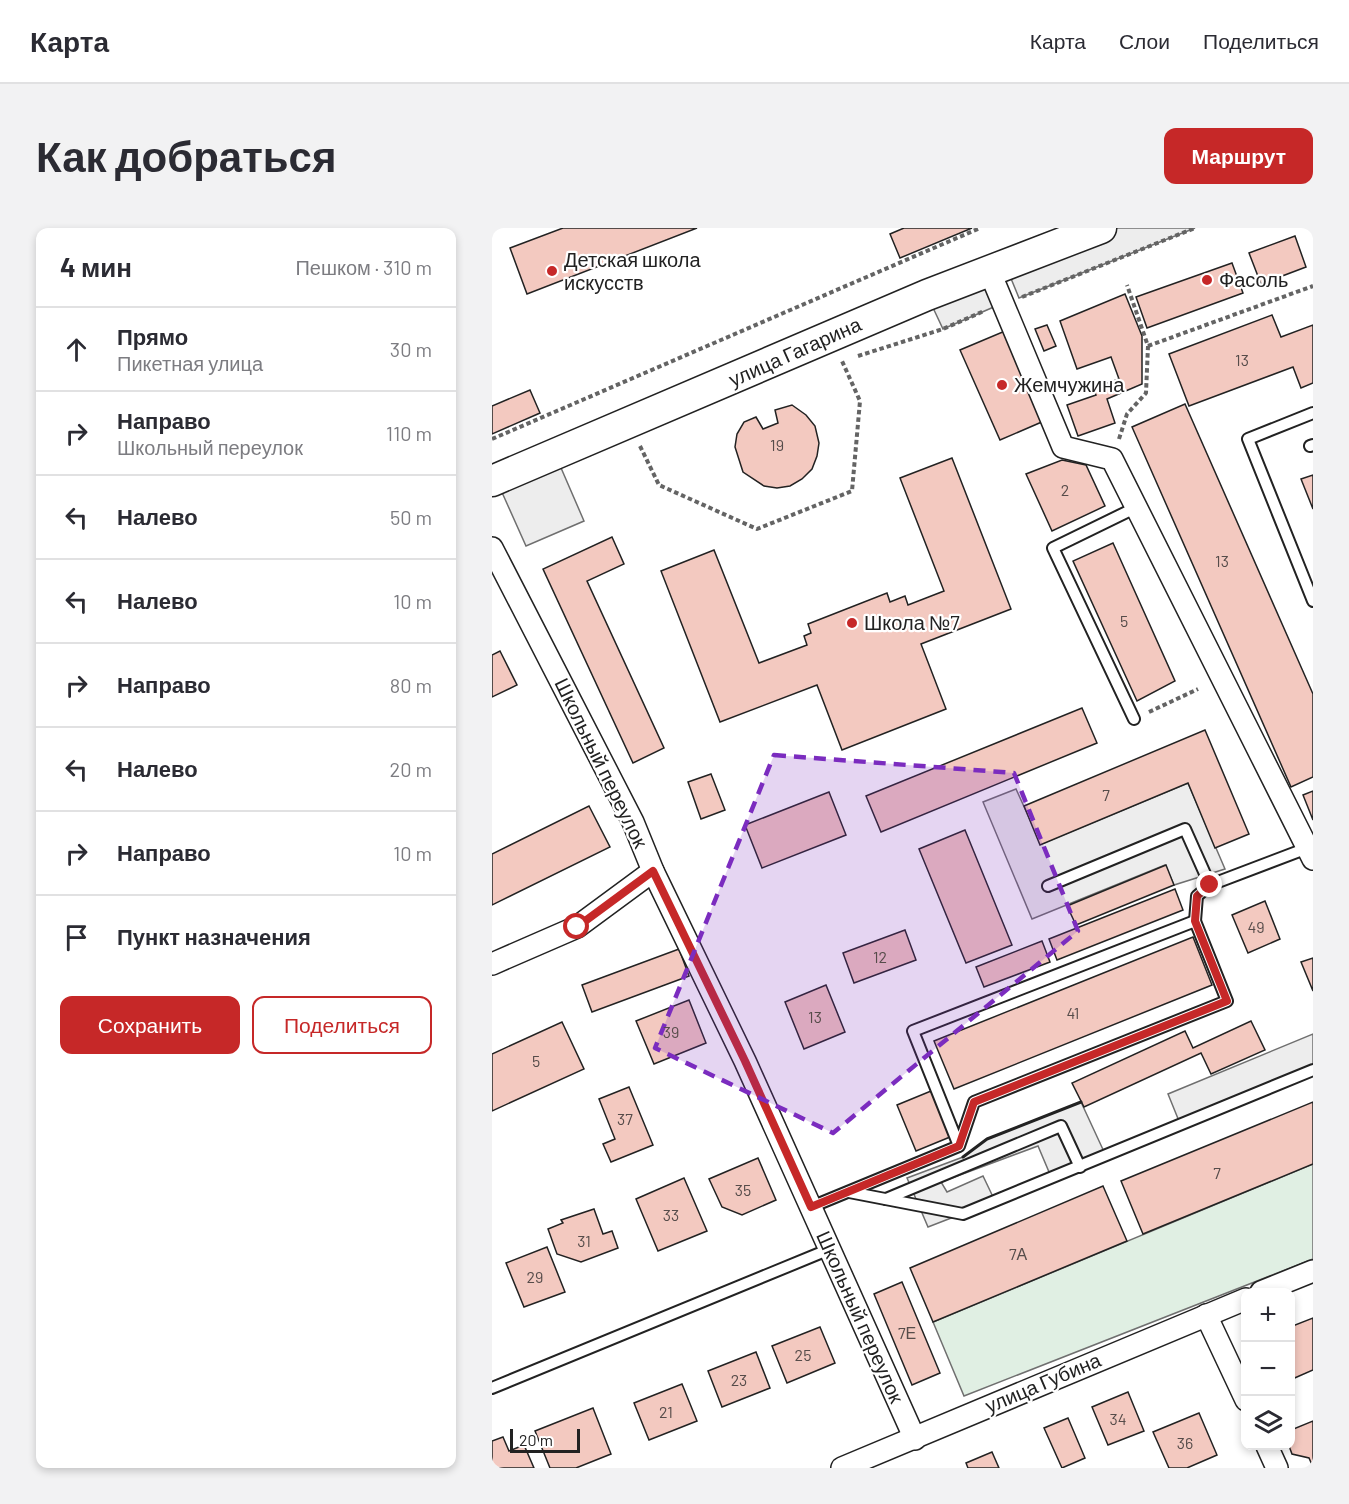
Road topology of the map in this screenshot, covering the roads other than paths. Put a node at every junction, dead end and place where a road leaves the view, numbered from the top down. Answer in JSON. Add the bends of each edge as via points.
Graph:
{"nodes":[{"id":1,"x":1101,"y":228,"type":"edge"},
{"id":2,"x":989,"y":270,"type":"junction"},
{"id":3,"x":1313,"y":413,"type":"edge"},
{"id":4,"x":492,"y":481,"type":"edge"},
{"id":5,"x":1137,"y":507,"type":"junction"},
{"id":6,"x":492,"y":548,"type":"edge"},
{"id":7,"x":1313,"y":601,"type":"edge"},
{"id":8,"x":1134,"y":719,"type":"road end"},
{"id":9,"x":1312,"y":851,"type":"edge"},
{"id":10,"x":653,"y":871,"type":"junction"},
{"id":11,"x":1210,"y":885,"type":"junction"},
{"id":12,"x":1048,"y":886,"type":"dead end"},
{"id":13,"x":1195,"y":921,"type":"junction"},
{"id":14,"x":492,"y":963,"type":"edge"},
{"id":15,"x":1313,"y":1070,"type":"edge"},
{"id":16,"x":959,"y":1146,"type":"junction"},
{"id":17,"x":1080,"y":1167,"type":"junction"},
{"id":18,"x":848,"y":1192,"type":"junction"},
{"id":19,"x":886,"y":1200,"type":"junction"},
{"id":20,"x":811,"y":1207,"type":"junction"},
{"id":21,"x":830,"y":1249,"type":"junction"},
{"id":22,"x":1313,"y":1271,"type":"edge"},
{"id":23,"x":1273,"y":1288,"type":"edge"},
{"id":24,"x":1241,"y":1301,"type":"edge"},
{"id":25,"x":1206,"y":1315,"type":"junction"},
{"id":26,"x":492,"y":1388,"type":"edge"},
{"id":27,"x":1243,"y":1396,"type":"edge"},
{"id":28,"x":915,"y":1439,"type":"junction"},
{"id":29,"x":1269,"y":1450,"type":"edge"},
{"id":30,"x":842,"y":1468,"type":"edge"},
{"id":31,"x":1277,"y":1468,"type":"edge"}],
"edges":[{"from":1,"to":2,"type":"street","name":"улица Гагарина"},
{"from":2,"to":4,"type":"street","name":"улица Гагарина"},
{"from":2,"to":5,"type":"street","via":[[1063,447],[1112,459]]},
{"from":3,"to":7,"type":"lane","via":[[1248,439]]},
{"from":5,"to":8,"type":"lane","via":[[1053,548]]},
{"from":5,"to":9,"type":"street","via":[[1249,735]]},
{"from":6,"to":10,"type":"street","name":"Школьный переулок","via":[[633,822]]},
{"from":9,"to":11,"type":"lane"},
{"from":10,"to":14,"type":"street","via":[[577,927]]},
{"from":10,"to":20,"type":"street","name":"Школьный переулок"},
{"from":11,"to":12,"type":"lane","via":[[1185,829]]},
{"from":11,"to":13,"type":"lane","via":[[1197,896]]},
{"from":13,"to":16,"type":"lane","via":[[1227,1001],[974,1102]]},
{"from":13,"to":16,"type":"lane","via":[[913,1031]]},
{"from":15,"to":17,"type":"lane"},
{"from":16,"to":18,"type":"lane"},
{"from":17,"to":19,"type":"lane","via":[[963,1214]]},
{"from":17,"to":19,"type":"lane","via":[[1061,1126]]},
{"from":18,"to":19,"type":"lane"},
{"from":18,"to":20,"type":"lane"},
{"from":20,"to":21,"type":"street","name":"Школьный переулок"},
{"from":21,"to":26,"type":"lane"},
{"from":21,"to":28,"type":"street","name":"Школьный переулок"},
{"from":22,"to":23,"type":"street"},
{"from":24,"to":25,"type":"street","name":"улица Губина"},
{"from":25,"to":27,"type":"street"},
{"from":25,"to":28,"type":"street","name":"улица Губина"},
{"from":28,"to":30,"type":"street","name":"улица Губина"},
{"from":29,"to":31,"type":"street"}]}
